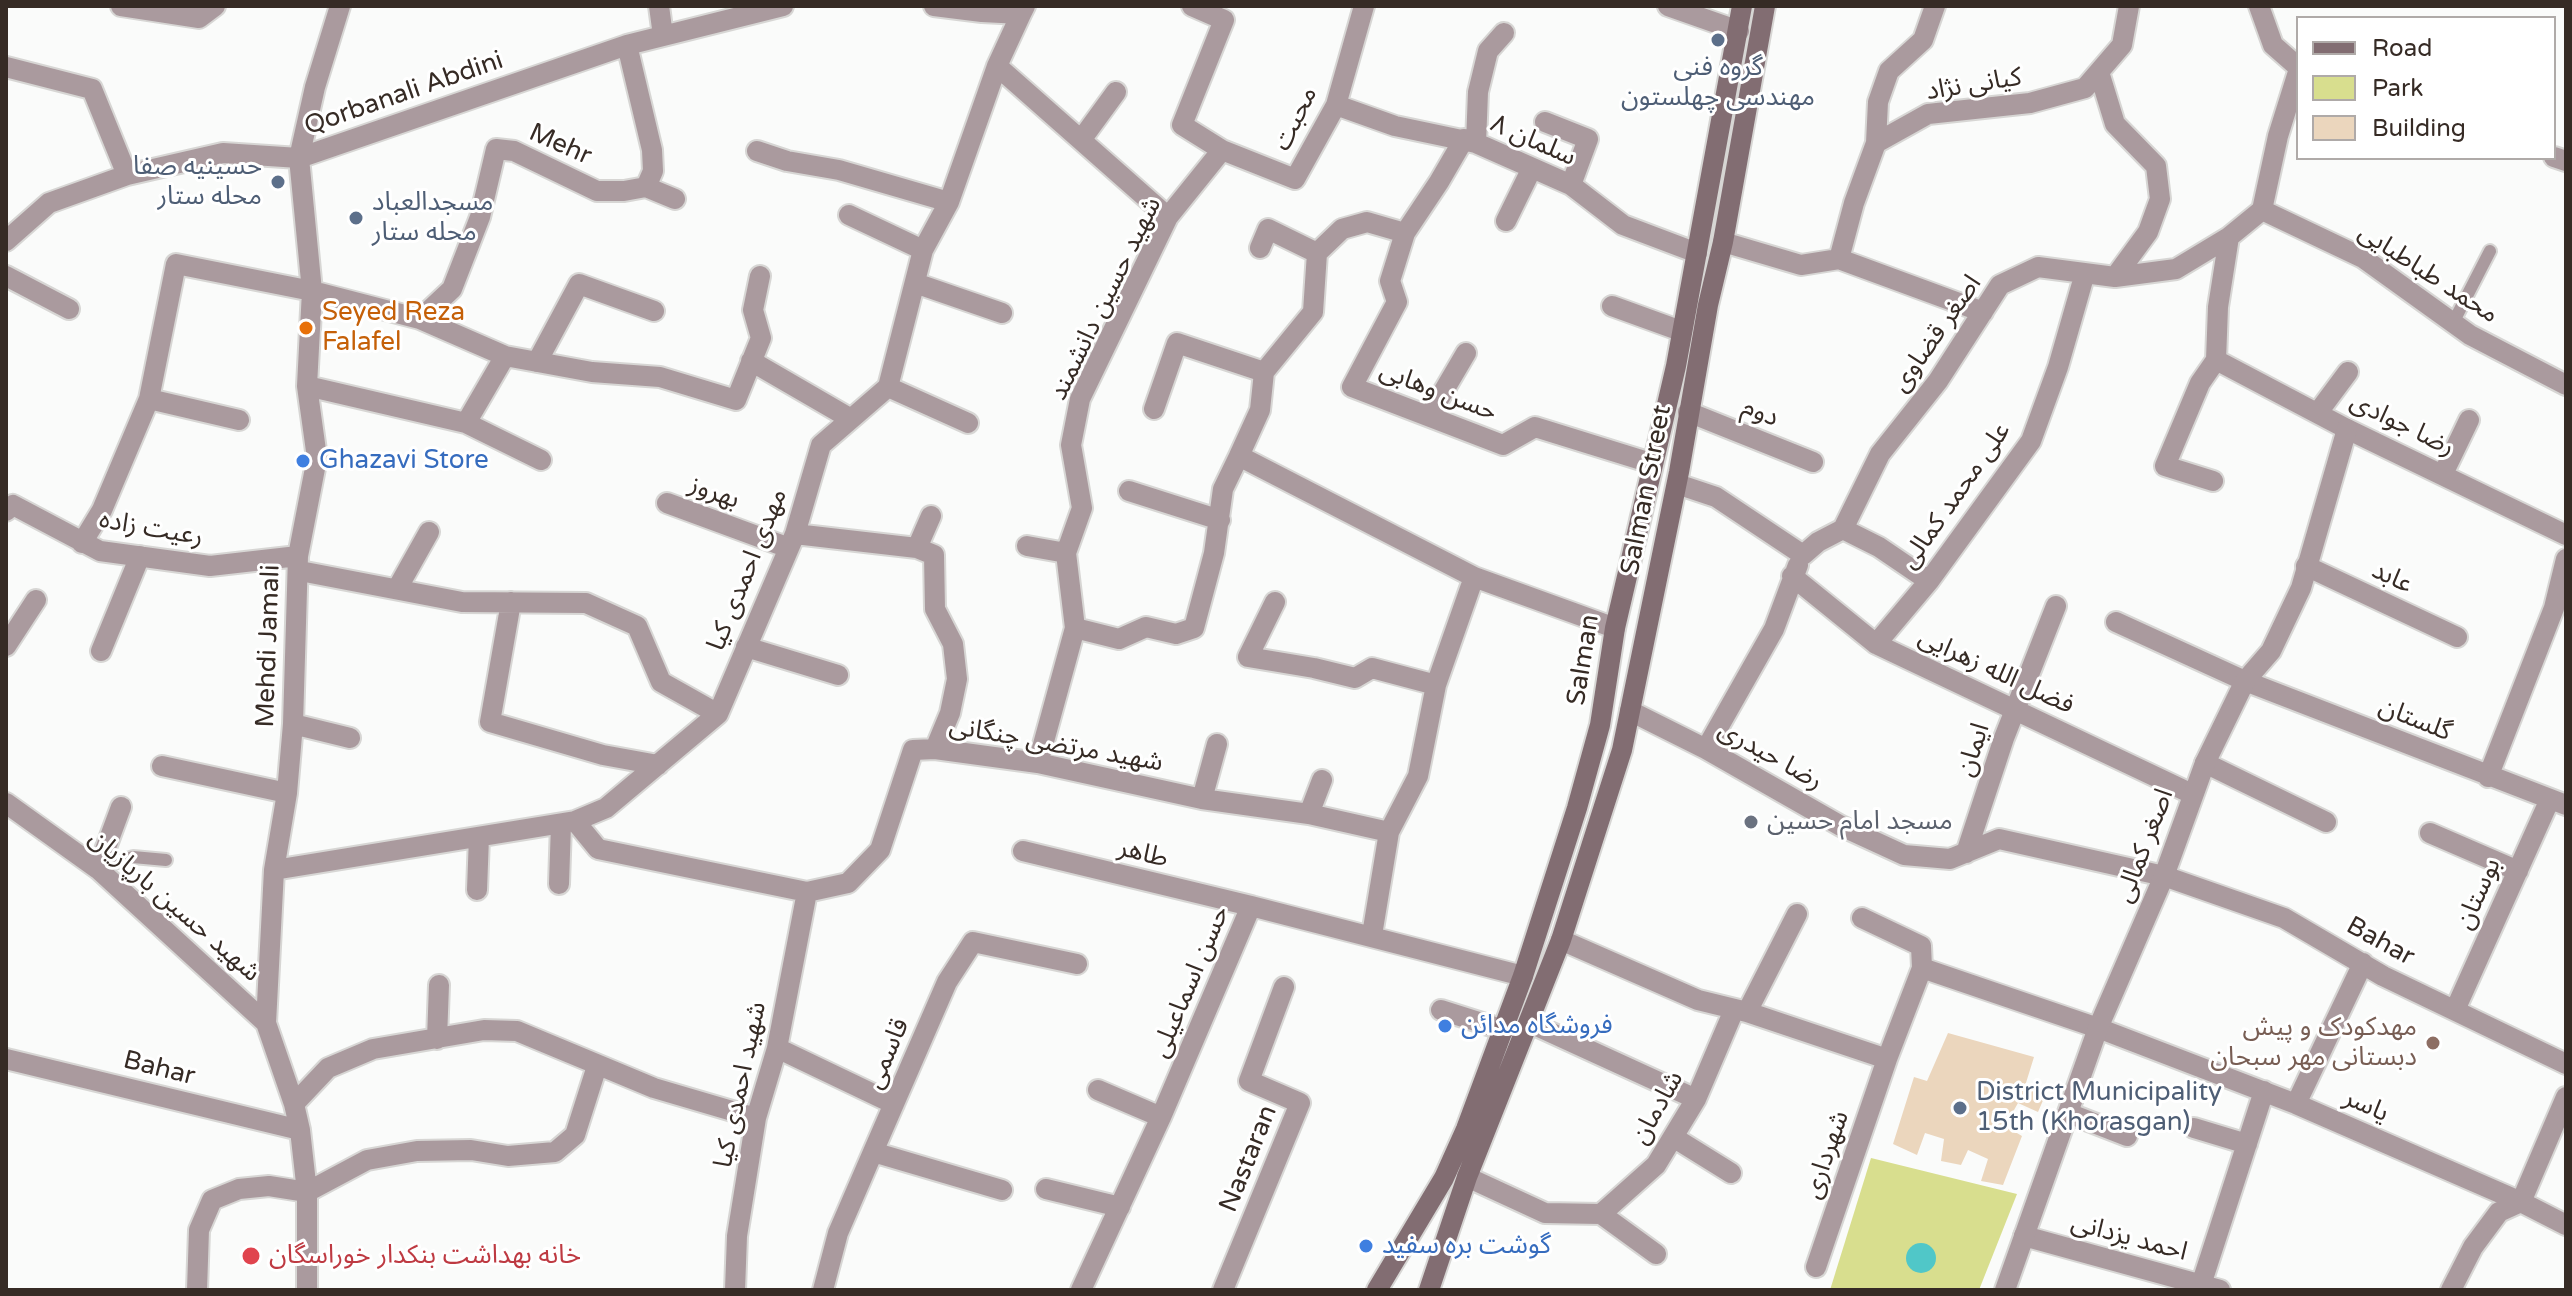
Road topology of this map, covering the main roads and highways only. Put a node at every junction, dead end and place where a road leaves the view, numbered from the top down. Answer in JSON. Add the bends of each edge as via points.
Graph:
{"nodes":[{"id":1,"x":1742,"y":6,"type":"edge"},
{"id":2,"x":1765,"y":6,"type":"edge"},
{"id":3,"x":1667,"y":404,"type":"junction"},
{"id":4,"x":1688,"y":412,"type":"junction"},
{"id":5,"x":1377,"y":1290,"type":"edge"},
{"id":6,"x":1429,"y":1290,"type":"edge"}],
"edges":[{"from":1,"to":3,"type":"main road","name":"Salman"},
{"from":2,"to":4,"type":"main road","name":"Salman Street"},
{"from":3,"to":4,"type":"main road"},
{"from":3,"to":5,"type":"main road","name":"Salman","via":[[1615,628],[1600,725],[1523,976],[1444,1178]]},
{"from":4,"to":6,"type":"main road","name":"Salman Street","via":[[1622,750],[1561,940],[1467,1177]]}]}
